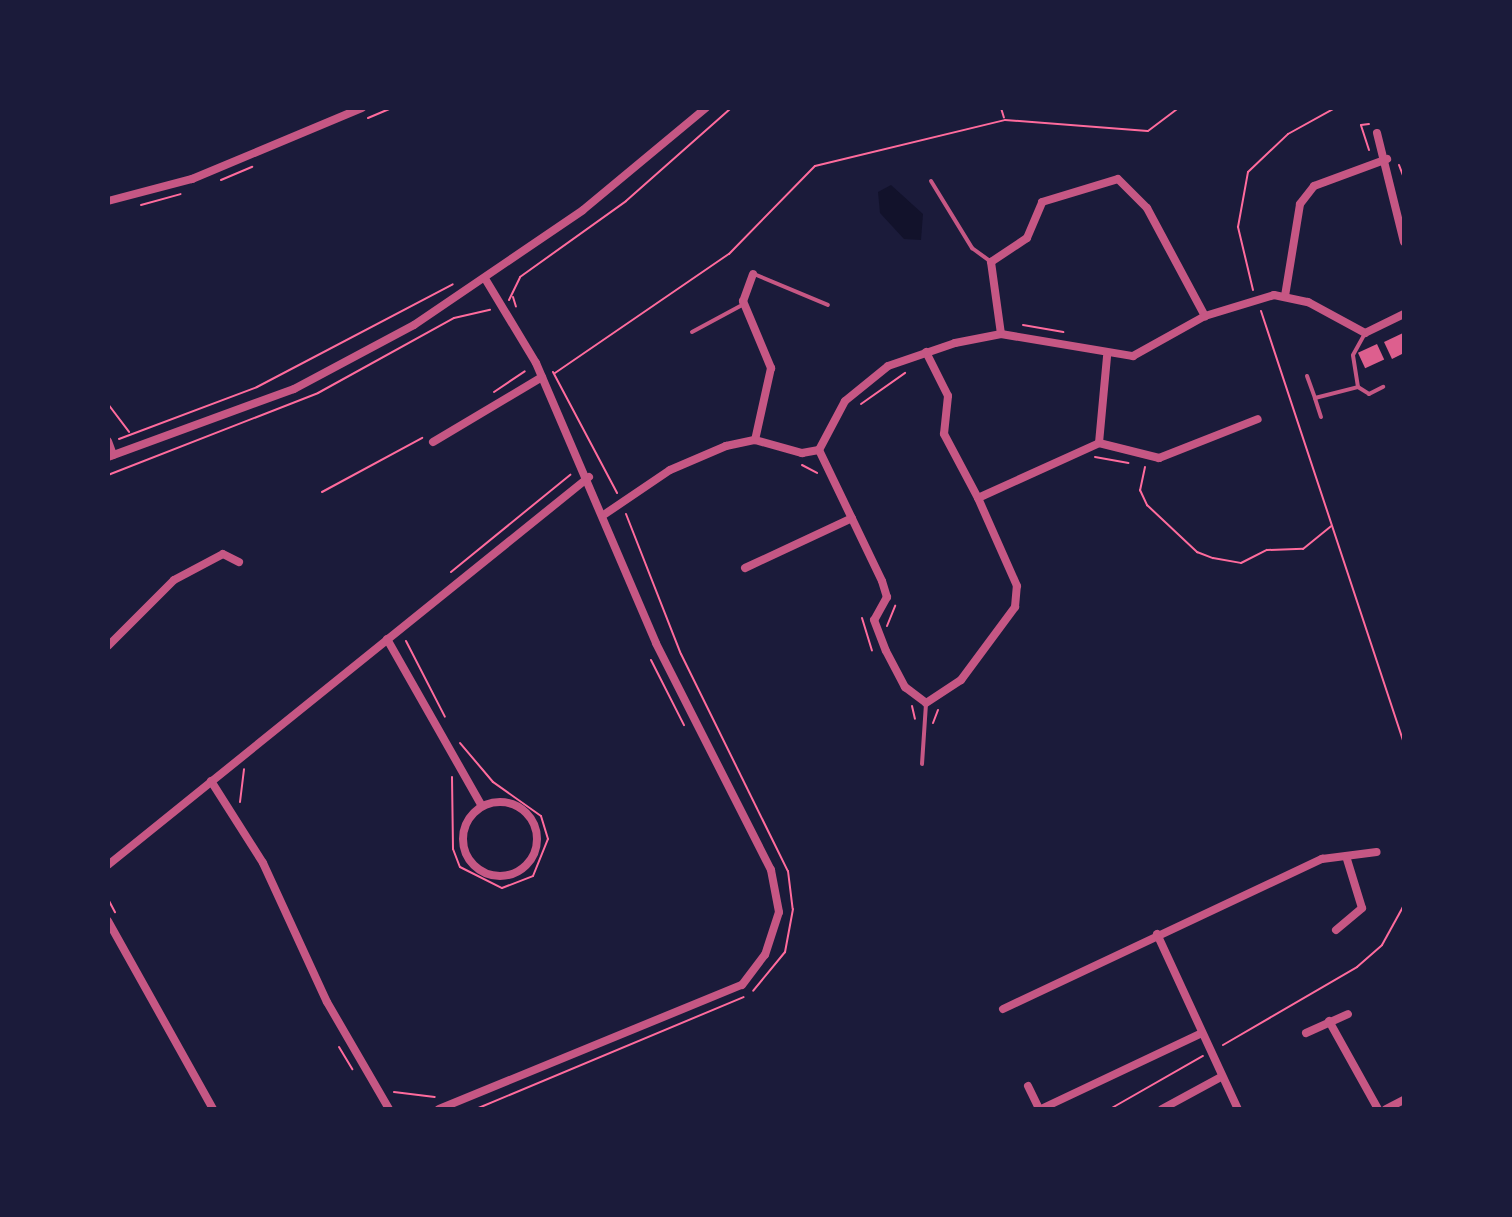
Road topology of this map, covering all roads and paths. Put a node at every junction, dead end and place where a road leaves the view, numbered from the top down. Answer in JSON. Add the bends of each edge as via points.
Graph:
{"nodes":[{"id":1,"x":362,"y":108,"type":"edge"},
{"id":2,"x":706,"y":108,"type":"edge"},
{"id":3,"x":1001,"y":108,"type":"edge"},
{"id":4,"x":1179,"y":108,"type":"edge"},
{"id":5,"x":1005,"y":120,"type":"junction"},
{"id":6,"x":1382,"y":122,"type":"dead end"},
{"id":7,"x":1377,"y":133,"type":"dead end"},
{"id":8,"x":1393,"y":150,"type":"dead end"},
{"id":9,"x":1371,"y":157,"type":"dead end"},
{"id":10,"x":1387,"y":159,"type":"junction"},
{"id":11,"x":1404,"y":178,"type":"edge"},
{"id":12,"x":931,"y":181,"type":"dead end"},
{"id":13,"x":108,"y":201,"type":"edge"},
{"id":14,"x":1404,"y":242,"type":"edge"},
{"id":15,"x":991,"y":262,"type":"junction"},
{"id":16,"x":753,"y":274,"type":"joint"},
{"id":17,"x":486,"y":280,"type":"junction"},
{"id":18,"x":455,"y":282,"type":"dead end"},
{"id":19,"x":1266,"y":285,"type":"dead end"},
{"id":20,"x":1240,"y":293,"type":"dead end"},
{"id":21,"x":1285,"y":296,"type":"junction"},
{"id":22,"x":513,"y":297,"type":"dead end"},
{"id":23,"x":1267,"y":303,"type":"dead end"},
{"id":24,"x":745,"y":304,"type":"junction"},
{"id":25,"x":828,"y":305,"type":"dead end"},
{"id":26,"x":492,"y":310,"type":"dead end"},
{"id":27,"x":1247,"y":310,"type":"dead end"},
{"id":28,"x":1404,"y":314,"type":"edge"},
{"id":29,"x":1205,"y":316,"type":"junction"},
{"id":30,"x":498,"y":321,"type":"dead end"},
{"id":31,"x":524,"y":321,"type":"dead end"},
{"id":32,"x":1018,"y":325,"type":"dead end"},
{"id":33,"x":692,"y":332,"type":"dead end"},
{"id":34,"x":1365,"y":333,"type":"junction"},
{"id":35,"x":1001,"y":334,"type":"junction"},
{"id":36,"x":1069,"y":335,"type":"dead end"},
{"id":37,"x":926,"y":352,"type":"junction"},
{"id":38,"x":1107,"y":356,"type":"junction"},
{"id":39,"x":546,"y":360,"type":"dead end"},
{"id":40,"x":524,"y":366,"type":"dead end"},
{"id":41,"x":911,"y":368,"type":"dead end"},
{"id":42,"x":554,"y":373,"type":"junction"},
{"id":43,"x":1307,"y":376,"type":"dead end"},
{"id":44,"x":542,"y":377,"type":"junction"},
{"id":45,"x":533,"y":383,"type":"junction"},
{"id":46,"x":1358,"y":387,"type":"junction"},
{"id":47,"x":1383,"y":387,"type":"dead end"},
{"id":48,"x":1315,"y":398,"type":"junction"},
{"id":49,"x":108,"y":404,"type":"edge"},
{"id":50,"x":859,"y":405,"type":"dead end"},
{"id":51,"x":1321,"y":417,"type":"dead end"},
{"id":52,"x":1258,"y":419,"type":"dead end"},
{"id":53,"x":130,"y":432,"type":"junction"},
{"id":54,"x":755,"y":440,"type":"junction"},
{"id":55,"x":108,"y":442,"type":"edge"},
{"id":56,"x":433,"y":442,"type":"dead end"},
{"id":57,"x":1099,"y":443,"type":"junction"},
{"id":58,"x":819,"y":450,"type":"junction"},
{"id":59,"x":110,"y":456,"type":"edge"},
{"id":60,"x":1087,"y":456,"type":"dead end"},
{"id":61,"x":792,"y":461,"type":"dead end"},
{"id":62,"x":825,"y":461,"type":"junction"},
{"id":63,"x":1146,"y":462,"type":"junction"},
{"id":64,"x":570,"y":465,"type":"dead end"},
{"id":65,"x":815,"y":471,"type":"junction"},
{"id":66,"x":589,"y":477,"type":"junction"},
{"id":67,"x":579,"y":483,"type":"junction"},
{"id":68,"x":823,"y":485,"type":"dead end"},
{"id":69,"x":978,"y":498,"type":"junction"},
{"id":70,"x":621,"y":502,"type":"junction"},
{"id":71,"x":633,"y":504,"type":"dead end"},
{"id":72,"x":625,"y":512,"type":"junction"},
{"id":73,"x":605,"y":514,"type":"junction"},
{"id":74,"x":852,"y":518,"type":"junction"},
{"id":75,"x":1331,"y":525,"type":"dead end"},
{"id":76,"x":239,"y":562,"type":"dead end"},
{"id":77,"x":745,"y":568,"type":"dead end"},
{"id":78,"x":895,"y":598,"type":"dead end"},
{"id":79,"x":870,"y":612,"type":"dead end"},
{"id":80,"x":387,"y":639,"type":"junction"},
{"id":81,"x":892,"y":640,"type":"dead end"},
{"id":82,"x":108,"y":646,"type":"edge"},
{"id":83,"x":650,"y":657,"type":"dead end"},
{"id":84,"x":877,"y":658,"type":"dead end"},
{"id":85,"x":905,"y":701,"type":"dead end"},
{"id":86,"x":926,"y":703,"type":"junction"},
{"id":87,"x":942,"y":707,"type":"dead end"},
{"id":88,"x":923,"y":724,"type":"junction"},
{"id":89,"x":690,"y":736,"type":"dead end"},
{"id":90,"x":241,"y":757,"type":"junction"},
{"id":91,"x":922,"y":764,"type":"dead end"},
{"id":92,"x":211,"y":781,"type":"junction"},
{"id":93,"x":482,"y":806,"type":"junction"},
{"id":94,"x":246,"y":816,"type":"dead end"},
{"id":95,"x":1377,"y":852,"type":"dead end"},
{"id":96,"x":1346,"y":856,"type":"junction"},
{"id":97,"x":108,"y":865,"type":"edge"},
{"id":98,"x":1404,"y":905,"type":"edge"},
{"id":99,"x":108,"y":921,"type":"edge"},
{"id":100,"x":1336,"y":930,"type":"dead end"},
{"id":101,"x":1157,"y":934,"type":"junction"},
{"id":102,"x":117,"y":936,"type":"junction"},
{"id":103,"x":108,"y":941,"type":"edge"},
{"id":104,"x":1003,"y":1009,"type":"dead end"},
{"id":105,"x":1348,"y":1014,"type":"dead end"},
{"id":106,"x":1329,"y":1021,"type":"junction"},
{"id":107,"x":1306,"y":1033,"type":"dead end"},
{"id":108,"x":1200,"y":1034,"type":"junction"},
{"id":109,"x":1208,"y":1053,"type":"junction"},
{"id":110,"x":1219,"y":1078,"type":"junction"},
{"id":111,"x":1028,"y":1086,"type":"dead end"},
{"id":112,"x":390,"y":1091,"type":"dead end"},
{"id":113,"x":440,"y":1099,"type":"dead end"},
{"id":114,"x":1404,"y":1100,"type":"edge"},
{"id":115,"x":213,"y":1109,"type":"edge"},
{"id":116,"x":389,"y":1109,"type":"edge"},
{"id":117,"x":439,"y":1109,"type":"edge"},
{"id":118,"x":476,"y":1109,"type":"edge"},
{"id":119,"x":1040,"y":1109,"type":"edge"},
{"id":120,"x":1110,"y":1109,"type":"edge"},
{"id":121,"x":1162,"y":1109,"type":"edge"},
{"id":122,"x":1238,"y":1109,"type":"edge"},
{"id":123,"x":1378,"y":1109,"type":"edge"},
{"id":124,"x":1386,"y":1109,"type":"edge"}],
"edges":[{"from":1,"to":13,"type":"street","via":[[192,179]]},
{"from":2,"to":17,"type":"street"},
{"from":3,"to":5,"type":"path"},
{"from":4,"to":5,"type":"path","via":[[1148,131]]},
{"from":5,"to":42,"type":"path","via":[[815,166],[729,254]]},
{"from":6,"to":9,"type":"path","via":[[1361,125]]},
{"from":7,"to":10,"type":"street"},
{"from":8,"to":11,"type":"path"},
{"from":10,"to":14,"type":"street"},
{"from":10,"to":21,"type":"street","via":[[1314,186],[1300,204]]},
{"from":12,"to":15,"type":"lane","via":[[972,248]]},
{"from":15,"to":29,"type":"street","via":[[1027,238],[1042,202],[1118,179],[1147,208]]},
{"from":15,"to":35,"type":"street","via":[[986,271]]},
{"from":16,"to":24,"type":"street"},
{"from":16,"to":25,"type":"lane"},
{"from":17,"to":44,"type":"street"},
{"from":17,"to":59,"type":"street","via":[[294,389]]},
{"from":18,"to":53,"type":"path","via":[[257,387]]},
{"from":19,"to":20,"type":"path"},
{"from":21,"to":29,"type":"street"},
{"from":21,"to":34,"type":"street"},
{"from":22,"to":31,"type":"path"},
{"from":23,"to":27,"type":"path"},
{"from":24,"to":33,"type":"lane"},
{"from":24,"to":54,"type":"street","via":[[771,368]]},
{"from":26,"to":30,"type":"path"},
{"from":28,"to":34,"type":"street"},
{"from":29,"to":38,"type":"street","via":[[1133,356]]},
{"from":32,"to":36,"type":"path"},
{"from":34,"to":46,"type":"lane","via":[[1353,355]]},
{"from":35,"to":37,"type":"street"},
{"from":35,"to":38,"type":"street"},
{"from":37,"to":58,"type":"street","via":[[888,366],[845,401]]},
{"from":37,"to":69,"type":"street","via":[[948,396],[944,434]]},
{"from":38,"to":57,"type":"street"},
{"from":39,"to":42,"type":"path"},
{"from":40,"to":45,"type":"path"},
{"from":41,"to":50,"type":"path"},
{"from":42,"to":44,"type":"path"},
{"from":42,"to":70,"type":"path"},
{"from":43,"to":48,"type":"lane"},
{"from":44,"to":45,"type":"street"},
{"from":44,"to":66,"type":"street"},
{"from":45,"to":56,"type":"street"},
{"from":46,"to":47,"type":"lane","via":[[1369,394]]},
{"from":46,"to":48,"type":"lane"},
{"from":48,"to":51,"type":"lane"},
{"from":49,"to":53,"type":"path","via":[[118,427]]},
{"from":52,"to":63,"type":"street"},
{"from":53,"to":55,"type":"path"},
{"from":54,"to":58,"type":"street","via":[[802,453]]},
{"from":54,"to":70,"type":"street","via":[[670,470]]},
{"from":55,"to":59,"type":"street"},
{"from":57,"to":63,"type":"street"},
{"from":57,"to":69,"type":"street"},
{"from":58,"to":62,"type":"street"},
{"from":60,"to":63,"type":"path"},
{"from":61,"to":65,"type":"path"},
{"from":62,"to":65,"type":"path"},
{"from":62,"to":74,"type":"street"},
{"from":63,"to":75,"type":"path","via":[[1140,490],[1147,505],[1197,552],[1213,558],[1241,563],[1267,550],[1303,549]]},
{"from":64,"to":67,"type":"path"},
{"from":65,"to":68,"type":"path"},
{"from":66,"to":67,"type":"street"},
{"from":66,"to":73,"type":"street"},
{"from":67,"to":80,"type":"street"},
{"from":69,"to":86,"type":"street","via":[[1017,586],[1015,607],[961,680]]},
{"from":70,"to":72,"type":"path"},
{"from":70,"to":73,"type":"street"},
{"from":71,"to":72,"type":"path"},
{"from":72,"to":118,"type":"path","via":[[681,654],[788,871],[793,909],[785,952],[763,984],[732,1006]]},
{"from":73,"to":117,"type":"street","via":[[656,643],[771,870],[779,912],[765,955],[742,985]]},
{"from":74,"to":77,"type":"street"},
{"from":74,"to":86,"type":"street","via":[[887,597],[874,620],[905,687]]},
{"from":76,"to":82,"type":"street","via":[[223,554],[174,580]]},
{"from":78,"to":81,"type":"path","via":[[886,629]]},
{"from":79,"to":84,"type":"path","via":[[857,622]]},
{"from":80,"to":90,"type":"street"},
{"from":80,"to":93,"type":"street"},
{"from":83,"to":89,"type":"path"},
{"from":85,"to":88,"type":"path"},
{"from":86,"to":88,"type":"lane"},
{"from":87,"to":88,"type":"path","via":[[937,723]]},
{"from":88,"to":91,"type":"lane"},
{"from":90,"to":92,"type":"street"},
{"from":90,"to":94,"type":"path","via":[[239,803]]},
{"from":92,"to":97,"type":"street"},
{"from":92,"to":116,"type":"street","via":[[263,863],[327,1002]]},
{"from":93,"to":93,"type":"street","via":[[519,806],[536,826],[536,851],[520,871],[496,876],[468,857],[466,823]]},
{"from":95,"to":96,"type":"street"},
{"from":96,"to":100,"type":"street","via":[[1362,908]]},
{"from":96,"to":101,"type":"street","via":[[1322,859]]},
{"from":98,"to":109,"type":"path","via":[[1382,945],[1357,967]]},
{"from":99,"to":102,"type":"street"},
{"from":101,"to":104,"type":"street"},
{"from":101,"to":108,"type":"street"},
{"from":102,"to":103,"type":"lane"},
{"from":102,"to":115,"type":"street"},
{"from":105,"to":106,"type":"street"},
{"from":106,"to":107,"type":"street"},
{"from":106,"to":123,"type":"street"},
{"from":108,"to":109,"type":"street"},
{"from":108,"to":119,"type":"street"},
{"from":109,"to":110,"type":"street"},
{"from":109,"to":120,"type":"path"},
{"from":110,"to":121,"type":"street"},
{"from":110,"to":122,"type":"street"},
{"from":111,"to":119,"type":"street"},
{"from":112,"to":113,"type":"path"},
{"from":114,"to":124,"type":"street"}]}
